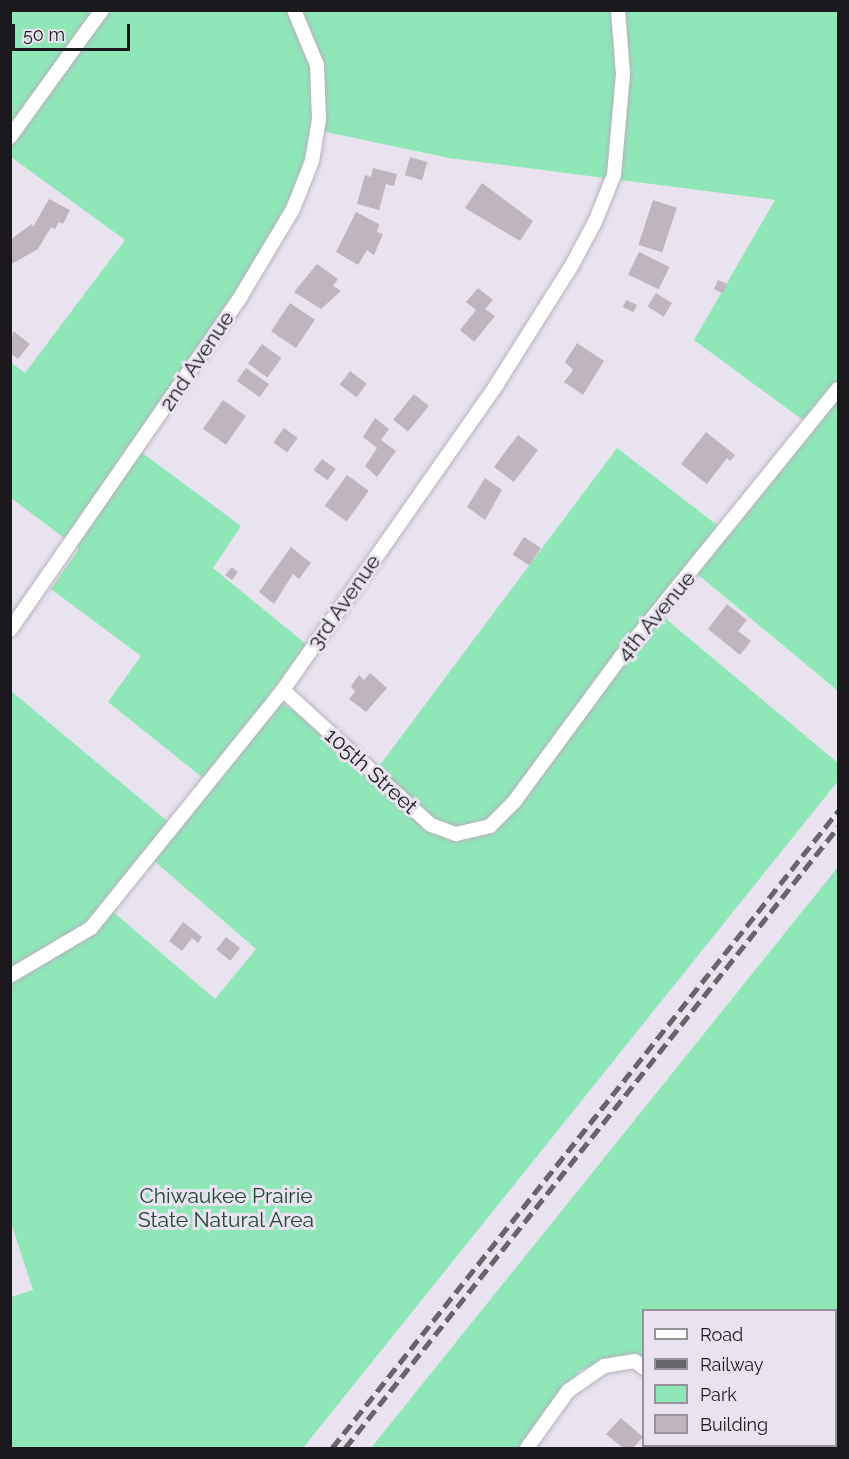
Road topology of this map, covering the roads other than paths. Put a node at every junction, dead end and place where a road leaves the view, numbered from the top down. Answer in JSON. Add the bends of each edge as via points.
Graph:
{"nodes":[{"id":1,"x":102,"y":10,"type":"edge"},
{"id":2,"x":294,"y":10,"type":"edge"},
{"id":3,"x":618,"y":10,"type":"edge"},
{"id":4,"x":10,"y":137,"type":"edge"},
{"id":5,"x":838,"y":389,"type":"edge"},
{"id":6,"x":10,"y":630,"type":"edge"},
{"id":7,"x":283,"y":690,"type":"junction"},
{"id":8,"x":468,"y":834,"type":"joint"},
{"id":9,"x":10,"y":976,"type":"edge"},
{"id":10,"x":639,"y":1364,"type":"edge"},
{"id":11,"x":526,"y":1449,"type":"edge"}],
"edges":[{"from":1,"to":4,"type":"street"},
{"from":2,"to":6,"type":"street","name":"2nd Avenue","via":[[317,65],[316,141],[284,226],[138,449]]},
{"from":3,"to":7,"type":"street","name":"3rd Avenue","via":[[623,74],[614,175],[595,222],[497,384]]},
{"from":5,"to":8,"type":"street","name":"4th Avenue","via":[[620,658],[514,802],[490,826]]},
{"from":7,"to":8,"type":"street","name":"105th Street","via":[[431,825]]},
{"from":7,"to":9,"type":"street","name":"3rd Avenue","via":[[91,928]]},
{"from":10,"to":11,"type":"street","via":[[604,1366],[568,1391]]}]}
